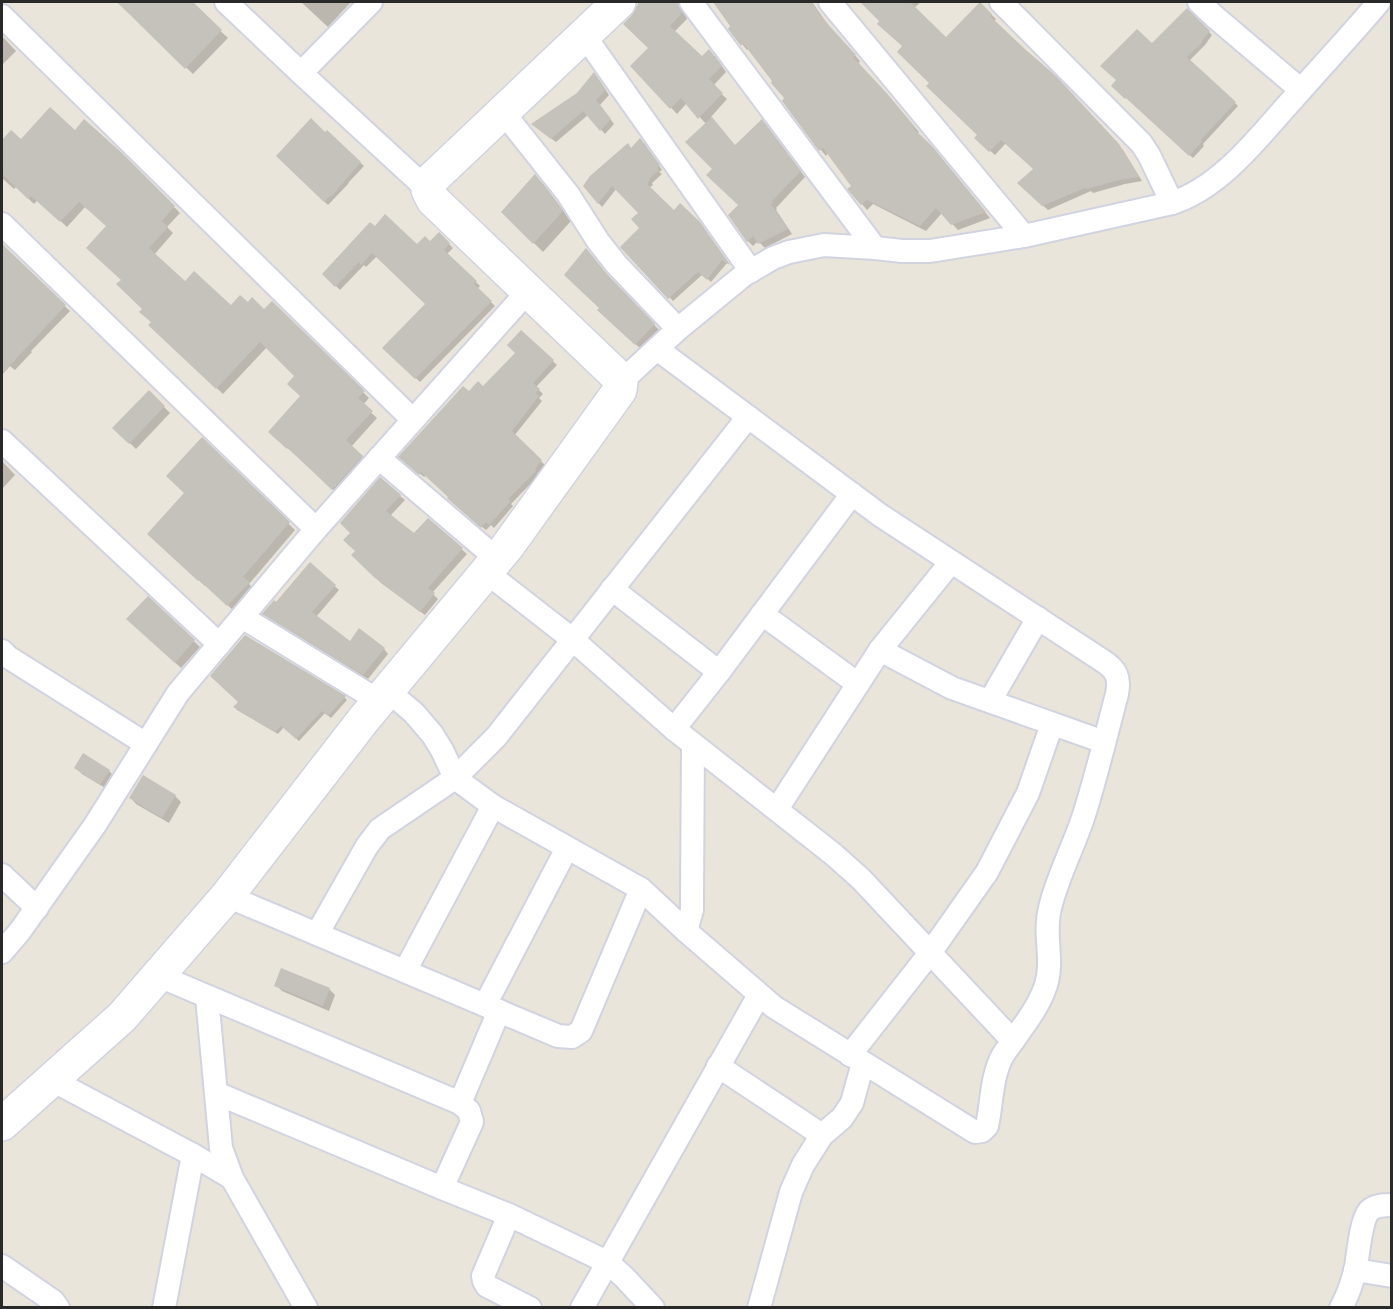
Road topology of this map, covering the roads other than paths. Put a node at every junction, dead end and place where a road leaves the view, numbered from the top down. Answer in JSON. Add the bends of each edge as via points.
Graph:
{"nodes":[{"id":1,"x":226,"y":2,"type":"edge"},
{"id":2,"x":371,"y":2,"type":"edge"},
{"id":3,"x":619,"y":2,"type":"edge"},
{"id":4,"x":691,"y":2,"type":"edge"},
{"id":5,"x":830,"y":2,"type":"edge"},
{"id":6,"x":1000,"y":2,"type":"edge"},
{"id":7,"x":1198,"y":2,"type":"edge"},
{"id":8,"x":1379,"y":2,"type":"edge"},
{"id":9,"x":2,"y":16,"type":"edge"},
{"id":10,"x":584,"y":35,"type":"junction"},
{"id":11,"x":301,"y":73,"type":"junction"},
{"id":12,"x":1301,"y":90,"type":"junction"},
{"id":13,"x":503,"y":112,"type":"junction"},
{"id":14,"x":428,"y":190,"type":"junction"},
{"id":15,"x":1172,"y":203,"type":"junction"},
{"id":16,"x":2,"y":224,"type":"edge"},
{"id":17,"x":1024,"y":236,"type":"junction"},
{"id":18,"x":875,"y":248,"type":"junction"},
{"id":19,"x":751,"y":271,"type":"junction"},
{"id":20,"x":528,"y":291,"type":"junction"},
{"id":21,"x":678,"y":329,"type":"junction"},
{"id":22,"x":657,"y":349,"type":"junction"},
{"id":23,"x":621,"y":382,"type":"junction"},
{"id":24,"x":748,"y":417,"type":"junction"},
{"id":25,"x":413,"y":420,"type":"junction"},
{"id":26,"x":2,"y":441,"type":"edge"},
{"id":27,"x":379,"y":458,"type":"junction"},
{"id":28,"x":852,"y":494,"type":"junction"},
{"id":29,"x":316,"y":529,"type":"junction"},
{"id":30,"x":951,"y":562,"type":"junction"},
{"id":31,"x":492,"y":565,"type":"junction"},
{"id":32,"x":612,"y":589,"type":"junction"},
{"id":33,"x":762,"y":614,"type":"junction"},
{"id":34,"x":242,"y":617,"type":"junction"},
{"id":35,"x":1038,"y":618,"type":"junction"},
{"id":36,"x":572,"y":639,"type":"junction"},
{"id":37,"x":219,"y":644,"type":"junction"},
{"id":38,"x":880,"y":650,"type":"junction"},
{"id":39,"x":2,"y":651,"type":"edge"},
{"id":40,"x":718,"y":672,"type":"junction"},
{"id":41,"x":858,"y":684,"type":"junction"},
{"id":42,"x":383,"y":696,"type":"junction"},
{"id":43,"x":990,"y":701,"type":"junction"},
{"id":44,"x":1052,"y":723,"type":"junction"},
{"id":45,"x":674,"y":729,"type":"junction"},
{"id":46,"x":1104,"y":742,"type":"junction"},
{"id":47,"x":146,"y":744,"type":"junction"},
{"id":48,"x":693,"y":744,"type":"junction"},
{"id":49,"x":455,"y":778,"type":"junction"},
{"id":50,"x":493,"y":806,"type":"junction"},
{"id":51,"x":777,"y":809,"type":"junction"},
{"id":52,"x":567,"y":848,"type":"junction"},
{"id":53,"x":2,"y":876,"type":"edge"},
{"id":54,"x":641,"y":890,"type":"junction"},
{"id":55,"x":226,"y":896,"type":"junction"},
{"id":56,"x":37,"y":908,"type":"junction"},
{"id":57,"x":686,"y":931,"type":"junction"},
{"id":58,"x":317,"y":934,"type":"junction"},
{"id":59,"x":2,"y":952,"type":"edge"},
{"id":60,"x":930,"y":953,"type":"junction"},
{"id":61,"x":405,"y":971,"type":"junction"},
{"id":62,"x":159,"y":976,"type":"junction"},
{"id":63,"x":759,"y":995,"type":"junction"},
{"id":64,"x":207,"y":997,"type":"junction"},
{"id":65,"x":492,"y":1008,"type":"junction"},
{"id":66,"x":1013,"y":1041,"type":"junction"},
{"id":67,"x":856,"y":1059,"type":"junction"},
{"id":68,"x":718,"y":1066,"type":"junction"},
{"id":69,"x":52,"y":1080,"type":"junction"},
{"id":70,"x":216,"y":1093,"type":"junction"},
{"id":71,"x":460,"y":1103,"type":"junction"},
{"id":72,"x":2,"y":1124,"type":"edge"},
{"id":73,"x":822,"y":1135,"type":"junction"},
{"id":74,"x":193,"y":1155,"type":"junction"},
{"id":75,"x":232,"y":1178,"type":"junction"},
{"id":76,"x":442,"y":1188,"type":"junction"},
{"id":77,"x":1392,"y":1205,"type":"edge"},
{"id":78,"x":509,"y":1215,"type":"junction"},
{"id":79,"x":607,"y":1262,"type":"junction"},
{"id":80,"x":2,"y":1266,"type":"edge"},
{"id":81,"x":1355,"y":1270,"type":"junction"},
{"id":82,"x":1392,"y":1276,"type":"edge"},
{"id":83,"x":58,"y":1308,"type":"edge"},
{"id":84,"x":164,"y":1308,"type":"edge"},
{"id":85,"x":306,"y":1308,"type":"edge"},
{"id":86,"x":530,"y":1308,"type":"edge"},
{"id":87,"x":582,"y":1308,"type":"edge"},
{"id":88,"x":653,"y":1308,"type":"edge"},
{"id":89,"x":759,"y":1308,"type":"edge"},
{"id":90,"x":1341,"y":1308,"type":"edge"}],
"edges":[{"from":1,"to":11,"type":"street"},
{"from":2,"to":11,"type":"street"},
{"from":3,"to":10,"type":"street"},
{"from":4,"to":18,"type":"street"},
{"from":5,"to":17,"type":"street"},
{"from":6,"to":15,"type":"street","via":[[1141,143]]},
{"from":7,"to":12,"type":"street"},
{"from":8,"to":12,"type":"street"},
{"from":9,"to":25,"type":"street"},
{"from":10,"to":13,"type":"street"},
{"from":10,"to":19,"type":"street"},
{"from":11,"to":14,"type":"street"},
{"from":12,"to":15,"type":"street","via":[[1236,162],[1202,189]]},
{"from":13,"to":14,"type":"street","via":[[431,180]]},
{"from":13,"to":21,"type":"street","via":[[568,194],[616,264]]},
{"from":14,"to":20,"type":"street","via":[[433,200]]},
{"from":15,"to":17,"type":"street"},
{"from":16,"to":29,"type":"street"},
{"from":17,"to":18,"type":"street","via":[[930,251]]},
{"from":18,"to":19,"type":"street","via":[[824,245],[772,258]]},
{"from":19,"to":21,"type":"street"},
{"from":20,"to":23,"type":"street"},
{"from":20,"to":25,"type":"street"},
{"from":21,"to":22,"type":"street"},
{"from":22,"to":23,"type":"street"},
{"from":22,"to":24,"type":"street"},
{"from":23,"to":31,"type":"street","via":[[620,390]]},
{"from":24,"to":28,"type":"street"},
{"from":24,"to":32,"type":"street"},
{"from":25,"to":27,"type":"street"},
{"from":26,"to":37,"type":"street"},
{"from":27,"to":29,"type":"street"},
{"from":27,"to":31,"type":"street"},
{"from":28,"to":30,"type":"street"},
{"from":28,"to":33,"type":"street"},
{"from":29,"to":34,"type":"street"},
{"from":30,"to":35,"type":"street"},
{"from":30,"to":38,"type":"street"},
{"from":31,"to":36,"type":"street"},
{"from":31,"to":42,"type":"street"},
{"from":32,"to":36,"type":"street"},
{"from":32,"to":40,"type":"street"},
{"from":33,"to":40,"type":"street"},
{"from":33,"to":41,"type":"street"},
{"from":34,"to":37,"type":"street"},
{"from":34,"to":42,"type":"street"},
{"from":35,"to":43,"type":"street"},
{"from":35,"to":46,"type":"street","via":[[1116,672],[1119,685]]},
{"from":36,"to":45,"type":"street"},
{"from":36,"to":49,"type":"street","via":[[496,737]]},
{"from":37,"to":47,"type":"street","via":[[178,693]]},
{"from":38,"to":41,"type":"street"},
{"from":38,"to":43,"type":"street","via":[[952,688]]},
{"from":39,"to":47,"type":"street"},
{"from":40,"to":45,"type":"street"},
{"from":41,"to":51,"type":"street"},
{"from":42,"to":49,"type":"street","via":[[414,713],[432,734]]},
{"from":42,"to":55,"type":"street"},
{"from":43,"to":44,"type":"street"},
{"from":44,"to":46,"type":"street"},
{"from":44,"to":60,"type":"street","via":[[1028,793],[987,872]]},
{"from":45,"to":48,"type":"street"},
{"from":46,"to":66,"type":"street","via":[[1083,817],[1048,913],[1050,962],[1046,984],[1034,1012]]},
{"from":47,"to":56,"type":"street"},
{"from":48,"to":51,"type":"street"},
{"from":48,"to":57,"type":"street","via":[[692,910]]},
{"from":49,"to":50,"type":"street"},
{"from":49,"to":58,"type":"street","via":[[380,829]]},
{"from":50,"to":52,"type":"street"},
{"from":50,"to":61,"type":"street"},
{"from":51,"to":60,"type":"street","via":[[861,879]]},
{"from":52,"to":54,"type":"street"},
{"from":52,"to":65,"type":"street"},
{"from":53,"to":56,"type":"street"},
{"from":54,"to":57,"type":"street"},
{"from":54,"to":65,"type":"street","via":[[581,1031],[572,1037],[558,1036]]},
{"from":55,"to":58,"type":"street"},
{"from":55,"to":62,"type":"street"},
{"from":56,"to":59,"type":"street"},
{"from":57,"to":63,"type":"street"},
{"from":58,"to":61,"type":"street"},
{"from":60,"to":66,"type":"street"},
{"from":60,"to":67,"type":"street"},
{"from":61,"to":65,"type":"street"},
{"from":62,"to":64,"type":"street"},
{"from":62,"to":69,"type":"street","via":[[122,1017]]},
{"from":63,"to":67,"type":"street"},
{"from":63,"to":68,"type":"street"},
{"from":64,"to":70,"type":"street"},
{"from":64,"to":71,"type":"street"},
{"from":65,"to":71,"type":"street"},
{"from":66,"to":67,"type":"street","via":[[994,1080],[987,1126],[975,1132]]},
{"from":67,"to":73,"type":"street","via":[[852,1103]]},
{"from":68,"to":73,"type":"street"},
{"from":68,"to":79,"type":"street"},
{"from":69,"to":72,"type":"street"},
{"from":69,"to":74,"type":"street"},
{"from":70,"to":75,"type":"street","via":[[221,1148]]},
{"from":70,"to":76,"type":"street"},
{"from":71,"to":76,"type":"street","via":[[469,1111],[472,1122]]},
{"from":73,"to":89,"type":"street","via":[[792,1192]]},
{"from":74,"to":75,"type":"street"},
{"from":74,"to":84,"type":"street"},
{"from":75,"to":85,"type":"street"},
{"from":76,"to":78,"type":"street"},
{"from":77,"to":81,"type":"street","via":[[1381,1204],[1369,1211]]},
{"from":78,"to":79,"type":"street"},
{"from":78,"to":86,"type":"street","via":[[484,1281]]},
{"from":79,"to":87,"type":"street"},
{"from":79,"to":88,"type":"street"},
{"from":80,"to":83,"type":"street","via":[[54,1301]]},
{"from":81,"to":82,"type":"street"},
{"from":81,"to":90,"type":"street"}]}
